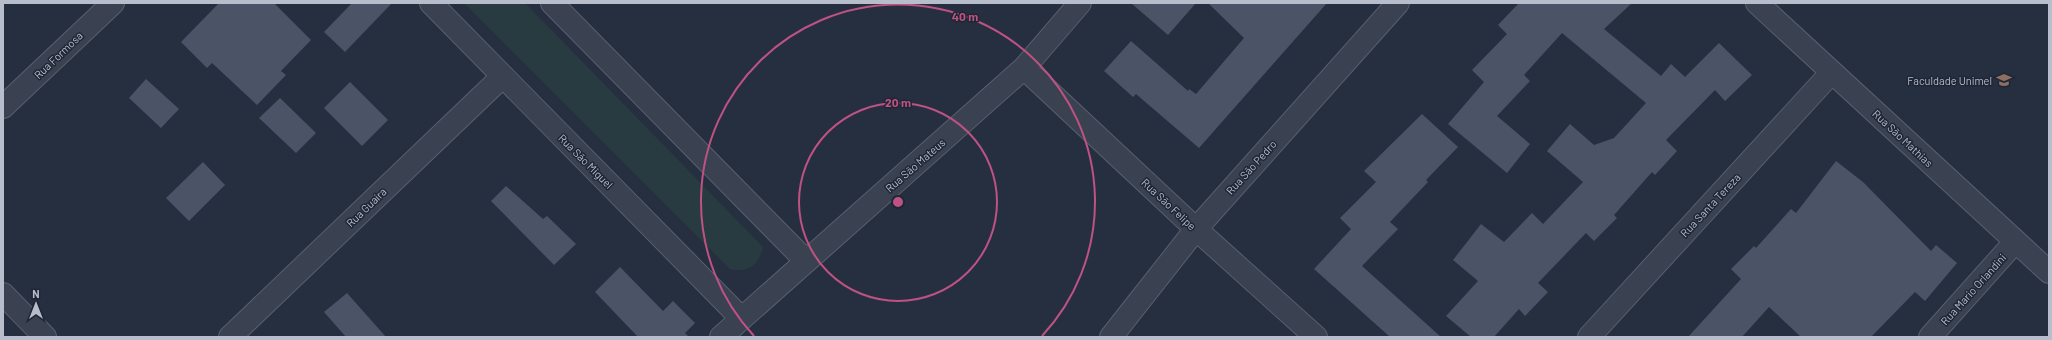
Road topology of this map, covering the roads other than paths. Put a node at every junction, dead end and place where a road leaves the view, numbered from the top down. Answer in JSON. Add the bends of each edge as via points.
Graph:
{"nodes":[{"id":1,"x":113,"y":3,"type":"edge"},
{"id":2,"x":431,"y":3,"type":"edge"},
{"id":3,"x":552,"y":3,"type":"edge"},
{"id":4,"x":1080,"y":3,"type":"edge"},
{"id":5,"x":1398,"y":3,"type":"edge"},
{"id":6,"x":1757,"y":3,"type":"edge"},
{"id":7,"x":1024,"y":68,"type":"junction"},
{"id":8,"x":1832,"y":72,"type":"junction"},
{"id":9,"x":503,"y":76,"type":"junction"},
{"id":10,"x":3,"y":107,"type":"edge"},
{"id":11,"x":1196,"y":229,"type":"junction"},
{"id":12,"x":2015,"y":242,"type":"junction"},
{"id":13,"x":806,"y":261,"type":"junction"},
{"id":14,"x":2049,"y":272,"type":"edge"},
{"id":15,"x":3,"y":294,"type":"edge"},
{"id":16,"x":741,"y":318,"type":"junction"},
{"id":17,"x":45,"y":337,"type":"edge"},
{"id":18,"x":230,"y":337,"type":"edge"},
{"id":19,"x":721,"y":337,"type":"edge"},
{"id":20,"x":1111,"y":337,"type":"edge"},
{"id":21,"x":1316,"y":337,"type":"edge"},
{"id":22,"x":1589,"y":337,"type":"edge"},
{"id":23,"x":1930,"y":337,"type":"edge"}],
"edges":[{"from":1,"to":10,"type":"street","name":"Rua Formosa"},
{"from":2,"to":9,"type":"street","name":"Rua São Miguel"},
{"from":3,"to":13,"type":"street"},
{"from":4,"to":7,"type":"street","name":"Rua São Mateus"},
{"from":5,"to":11,"type":"street","name":"Rua São Pedro"},
{"from":6,"to":8,"type":"street","name":"Rua São Mathias"},
{"from":7,"to":11,"type":"street","name":"Rua São Felipe"},
{"from":7,"to":13,"type":"street","name":"Rua São Mateus"},
{"from":8,"to":12,"type":"street","name":"Rua São Mathias"},
{"from":8,"to":22,"type":"street","name":"Rua Santa Tereza"},
{"from":9,"to":16,"type":"street","name":"Rua São Miguel"},
{"from":9,"to":18,"type":"street","name":"Rua Guaíra"},
{"from":11,"to":20,"type":"street","name":"Rua São Pedro"},
{"from":11,"to":21,"type":"street","name":"Rua São Felipe"},
{"from":12,"to":14,"type":"street","name":"Rua São Mathias"},
{"from":12,"to":23,"type":"street","name":"Rua Mario Orlandini"},
{"from":13,"to":16,"type":"street","name":"Rua São Mateus"},
{"from":15,"to":17,"type":"street"},
{"from":16,"to":19,"type":"street","name":"Rua São Mateus"}]}
